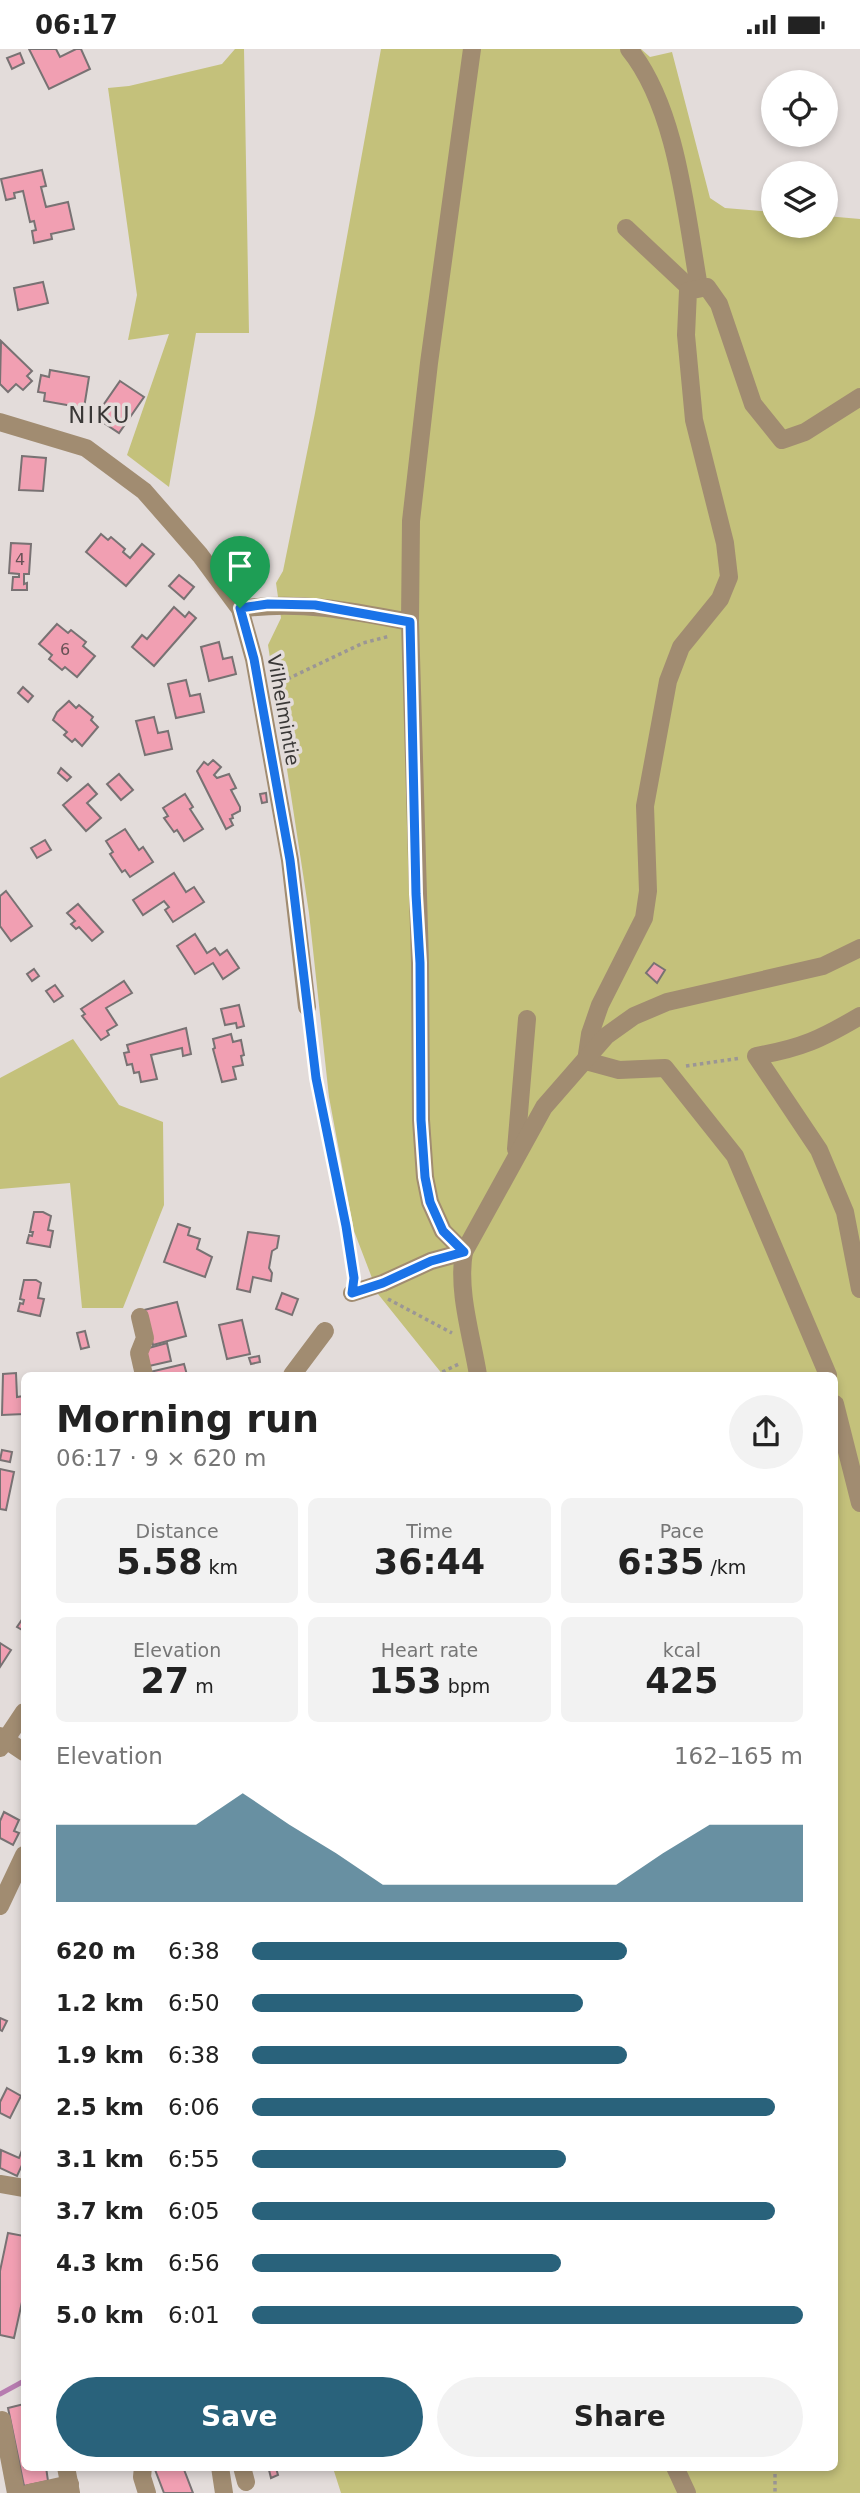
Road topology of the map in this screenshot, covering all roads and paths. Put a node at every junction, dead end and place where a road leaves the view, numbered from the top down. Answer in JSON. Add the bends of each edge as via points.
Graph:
{"nodes":[{"id":1,"x":472,"y":49,"type":"edge"},
{"id":2,"x":629,"y":49,"type":"edge"},
{"id":3,"x":626,"y":228,"type":"dead end"},
{"id":4,"x":695,"y":288,"type":"junction"},
{"id":5,"x":860,"y":397,"type":"edge"},
{"id":6,"x":0,"y":422,"type":"edge"},
{"id":7,"x":240,"y":608,"type":"junction"},
{"id":8,"x":410,"y":622,"type":"junction"},
{"id":9,"x":260,"y":690,"type":"junction"},
{"id":10,"x":860,"y":948,"type":"edge"},
{"id":11,"x":307,"y":1007,"type":"joint"},
{"id":12,"x":860,"y":1016,"type":"edge"},
{"id":13,"x":527,"y":1019,"type":"dead end"},
{"id":14,"x":756,"y":1056,"type":"junction"},
{"id":15,"x":586,"y":1061,"type":"junction"},
{"id":16,"x":665,"y":1068,"type":"junction"},
{"id":17,"x":516,"y":1156,"type":"junction"},
{"id":18,"x":464,"y":1252,"type":"junction"},
{"id":19,"x":860,"y":1289,"type":"edge"},
{"id":20,"x":359,"y":1291,"type":"junction"},
{"id":21,"x":140,"y":1317,"type":"dead end"},
{"id":22,"x":326,"y":1331,"type":"dead end"},
{"id":23,"x":474,"y":1350,"type":"junction"},
{"id":24,"x":143,"y":1372,"type":"edge"},
{"id":25,"x":294,"y":1372,"type":"edge"},
{"id":26,"x":441,"y":1372,"type":"edge"},
{"id":27,"x":478,"y":1372,"type":"edge"},
{"id":28,"x":827,"y":1372,"type":"edge"},
{"id":29,"x":838,"y":1416,"type":"edge"},
{"id":30,"x":860,"y":1503,"type":"edge"},
{"id":31,"x":21,"y":1716,"type":"edge"},
{"id":32,"x":2,"y":1741,"type":"edge"},
{"id":33,"x":21,"y":1750,"type":"edge"},
{"id":34,"x":21,"y":1862,"type":"edge"},
{"id":35,"x":0,"y":1906,"type":"edge"},
{"id":36,"x":0,"y":2184,"type":"edge"},
{"id":37,"x":21,"y":2188,"type":"edge"},
{"id":38,"x":2,"y":2420,"type":"dead end"},
{"id":39,"x":143,"y":2471,"type":"edge"},
{"id":40,"x":221,"y":2471,"type":"edge"},
{"id":41,"x":677,"y":2471,"type":"edge"},
{"id":42,"x":775,"y":2471,"type":"edge"},
{"id":43,"x":69,"y":2482,"type":"edge"},
{"id":44,"x":16,"y":2493,"type":"edge"},
{"id":45,"x":29,"y":2493,"type":"edge"},
{"id":46,"x":147,"y":2493,"type":"edge"},
{"id":47,"x":224,"y":2493,"type":"edge"},
{"id":48,"x":687,"y":2493,"type":"edge"},
{"id":49,"x":775,"y":2493,"type":"edge"}],
"edges":[{"from":1,"to":8,"type":"street","via":[[411,521]]},
{"from":2,"to":4,"type":"street","via":[[640,62],[667,124]]},
{"from":3,"to":4,"type":"street"},
{"from":4,"to":5,"type":"street","via":[[707,287],[719,304],[753,404],[782,440],[805,432]]},
{"from":4,"to":15,"type":"street","via":[[688,291],[686,335],[694,420],[729,577],[720,599],[681,647],[668,681],[645,806],[648,891],[644,918],[600,1005]]},
{"from":6,"to":7,"type":"street","name":"Vilhelmintie","via":[[86,448],[144,491]]},
{"from":7,"to":8,"type":"street","via":[[315,605]]},
{"from":7,"to":9,"type":"street","name":"Vilhelmintie"},
{"from":8,"to":9,"type":"path","via":[[390,636],[363,643]]},
{"from":8,"to":18,"type":"street","via":[[425,1177],[443,1231]]},
{"from":9,"to":11,"type":"street","name":"Vilhelmintie","via":[[293,883]]},
{"from":10,"to":15,"type":"street","via":[[822,966],[667,1002],[634,1016],[606,1037]]},
{"from":11,"to":20,"type":"path","via":[[316,1078]]},
{"from":12,"to":14,"type":"street","via":[[820,1040]]},
{"from":13,"to":17,"type":"street"},
{"from":14,"to":16,"type":"path"},
{"from":14,"to":19,"type":"street","via":[[819,1150],[845,1212]]},
{"from":15,"to":16,"type":"street","via":[[619,1070]]},
{"from":15,"to":17,"type":"street","via":[[544,1107]]},
{"from":16,"to":28,"type":"street","via":[[736,1156]]},
{"from":17,"to":18,"type":"street"},
{"from":18,"to":20,"type":"street"},
{"from":18,"to":23,"type":"street","via":[[463,1289]]},
{"from":20,"to":23,"type":"path"},
{"from":21,"to":24,"type":"street","via":[[145,1338],[139,1353]]},
{"from":22,"to":25,"type":"street"},
{"from":23,"to":26,"type":"path"},
{"from":23,"to":27,"type":"street"},
{"from":29,"to":30,"type":"street"},
{"from":31,"to":32,"type":"street"},
{"from":32,"to":33,"type":"street"},
{"from":34,"to":35,"type":"street"},
{"from":36,"to":37,"type":"street"},
{"from":38,"to":44,"type":"street"},
{"from":39,"to":46,"type":"street"},
{"from":40,"to":47,"type":"street"},
{"from":41,"to":48,"type":"street"},
{"from":42,"to":49,"type":"path"},
{"from":43,"to":45,"type":"street"}]}
